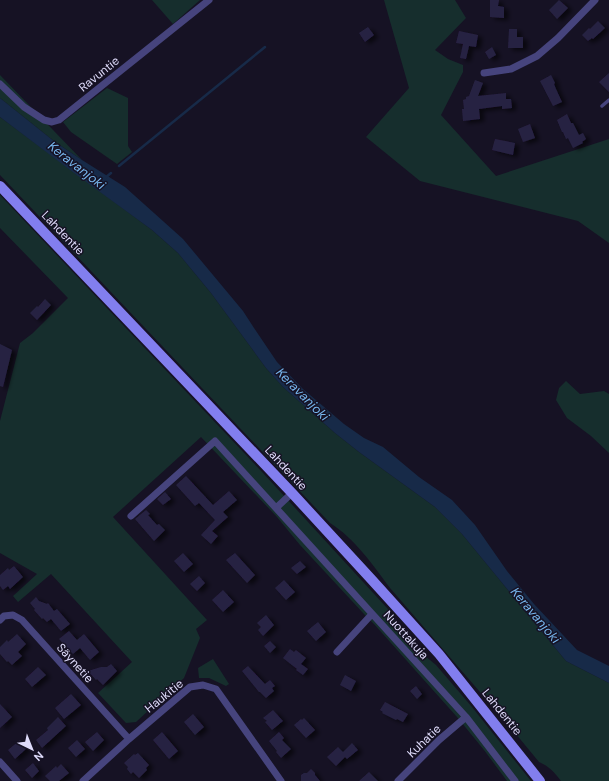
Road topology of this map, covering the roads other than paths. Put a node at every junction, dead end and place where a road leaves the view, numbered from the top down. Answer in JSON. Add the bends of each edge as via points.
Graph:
{"nodes":[{"id":1,"x":209,"y":0,"type":"edge"},
{"id":2,"x":595,"y":0,"type":"edge"},
{"id":3,"x":484,"y":73,"type":"dead end"},
{"id":4,"x":0,"y":84,"type":"edge"},
{"id":5,"x":609,"y":100,"type":"edge"},
{"id":6,"x":602,"y":106,"type":"dead end"},
{"id":7,"x":0,"y":186,"type":"edge"},
{"id":8,"x":292,"y":493,"type":"junction"},
{"id":9,"x":276,"y":508,"type":"junction"},
{"id":10,"x":131,"y":516,"type":"dead end"},
{"id":11,"x":372,"y":614,"type":"junction"},
{"id":12,"x":0,"y":620,"type":"edge"},
{"id":13,"x":337,"y":652,"type":"dead end"},
{"id":14,"x":466,"y":717,"type":"junction"},
{"id":15,"x":129,"y":739,"type":"junction"},
{"id":16,"x":0,"y":762,"type":"edge"},
{"id":17,"x":17,"y":781,"type":"edge"},
{"id":18,"x":84,"y":781,"type":"edge"},
{"id":19,"x":281,"y":781,"type":"edge"},
{"id":20,"x":398,"y":781,"type":"edge"},
{"id":21,"x":515,"y":781,"type":"edge"},
{"id":22,"x":540,"y":781,"type":"edge"}],
"edges":[{"from":1,"to":4,"type":"street","name":"Ravuntie","via":[[59,120],[44,120],[24,107]]},
{"from":2,"to":3,"type":"street","via":[[537,56],[511,69]]},
{"from":5,"to":6,"type":"lane"},
{"from":7,"to":8,"type":"main road","name":"Lahdentie"},
{"from":8,"to":9,"type":"street"},
{"from":8,"to":22,"type":"main road","name":"Lahdentie","via":[[439,654]]},
{"from":9,"to":10,"type":"street","name":"Nuottakuja","via":[[215,441]]},
{"from":9,"to":11,"type":"street","name":"Nuottakuja"},
{"from":11,"to":13,"type":"street"},
{"from":11,"to":14,"type":"street","name":"Nuottakuja"},
{"from":12,"to":15,"type":"street","name":"Säynetie","via":[[4,616],[13,615],[22,620]]},
{"from":14,"to":20,"type":"street","name":"Kuhatie"},
{"from":14,"to":21,"type":"street","name":"Nuottakuja"},
{"from":15,"to":18,"type":"street","name":"Haukitie"},
{"from":15,"to":19,"type":"street","name":"Haukitie","via":[[190,687],[204,685],[216,689]]},
{"from":16,"to":17,"type":"street"}]}
